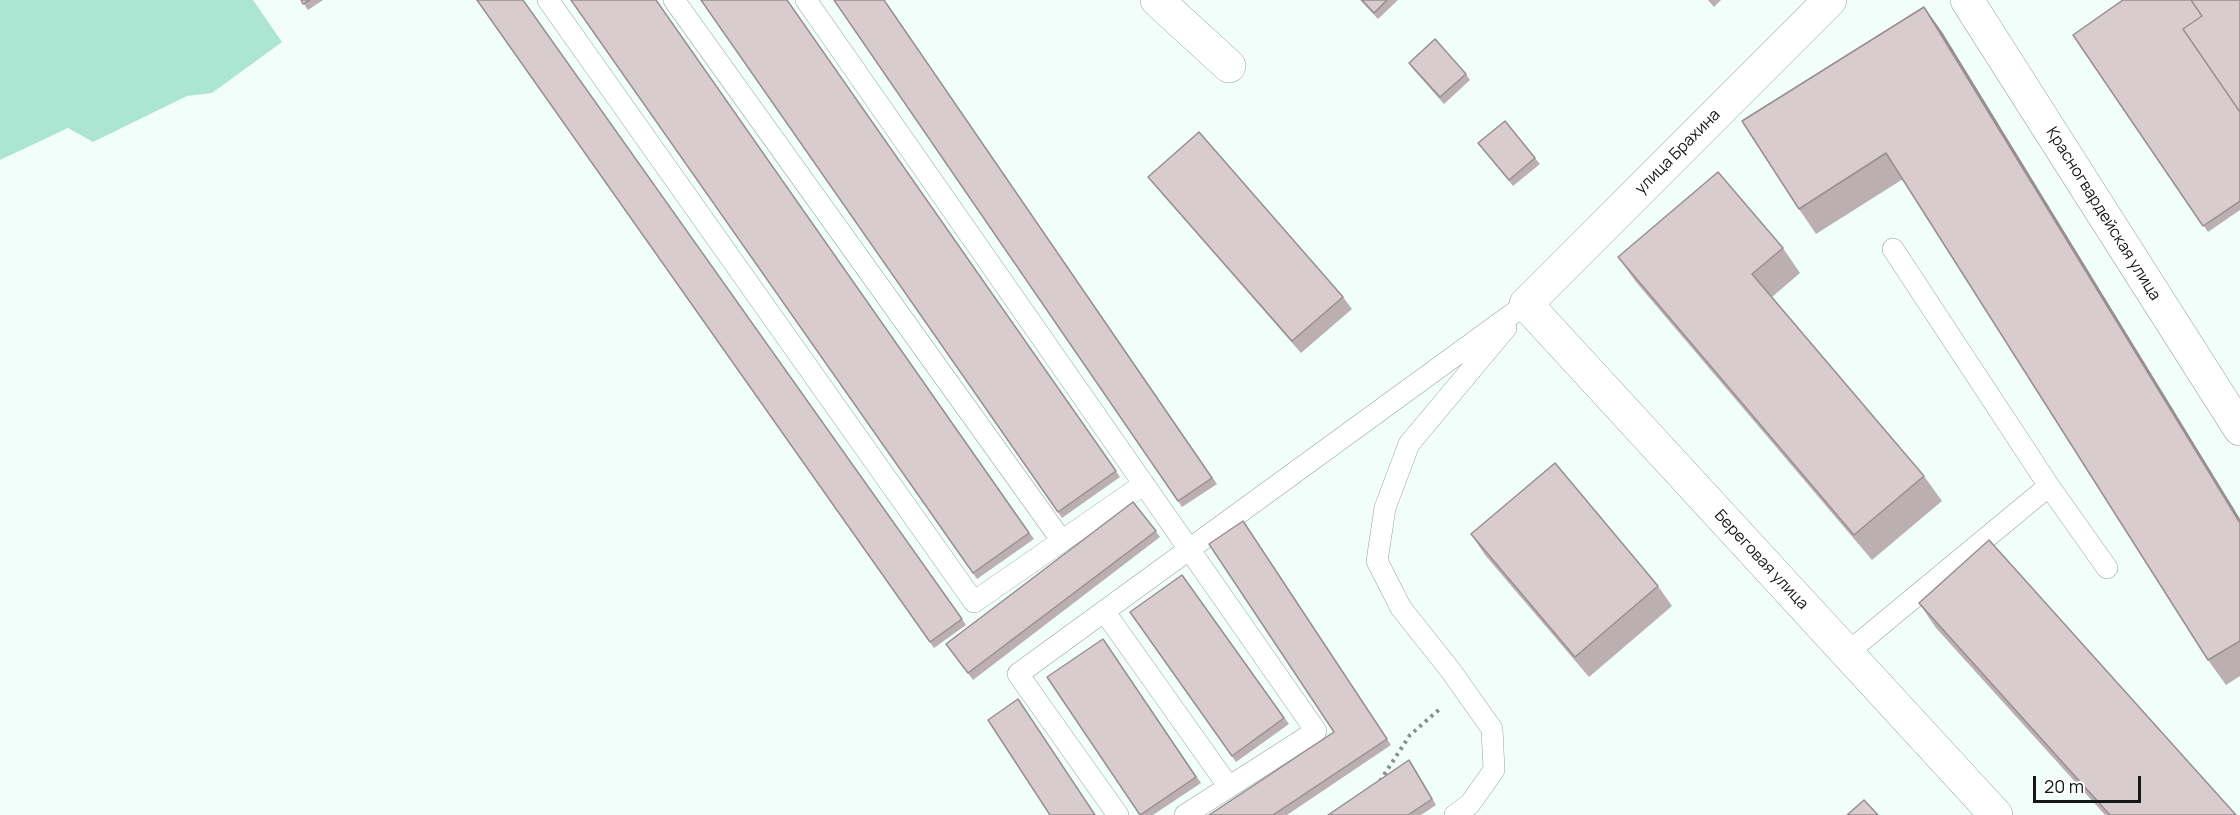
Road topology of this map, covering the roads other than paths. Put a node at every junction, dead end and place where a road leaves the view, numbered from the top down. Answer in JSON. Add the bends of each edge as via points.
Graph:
{"nodes":[{"id":1,"x":548,"y":0,"type":"edge"},
{"id":2,"x":674,"y":0,"type":"edge"},
{"id":3,"x":806,"y":0,"type":"edge"},
{"id":4,"x":1157,"y":0,"type":"edge"},
{"id":5,"x":1830,"y":0,"type":"edge"},
{"id":6,"x":1967,"y":0,"type":"edge"},
{"id":7,"x":1229,"y":66,"type":"dead end"},
{"id":8,"x":1893,"y":249,"type":"dead end"},
{"id":9,"x":1526,"y":304,"type":"junction"},
{"id":10,"x":2240,"y":429,"type":"edge"},
{"id":11,"x":1144,"y":484,"type":"junction"},
{"id":12,"x":2049,"y":486,"type":"junction"},
{"id":13,"x":1062,"y":541,"type":"junction"},
{"id":14,"x":1189,"y":549,"type":"junction"},
{"id":15,"x":2107,"y":568,"type":"dead end"},
{"id":16,"x":1104,"y":611,"type":"junction"},
{"id":17,"x":1847,"y":653,"type":"junction"},
{"id":18,"x":1229,"y":787,"type":"junction"},
{"id":19,"x":1118,"y":815,"type":"edge"},
{"id":20,"x":1185,"y":815,"type":"edge"},
{"id":21,"x":1455,"y":815,"type":"edge"},
{"id":22,"x":1996,"y":815,"type":"edge"}],
"edges":[{"from":1,"to":13,"type":"lane","via":[[974,602]]},
{"from":2,"to":13,"type":"lane"},
{"from":3,"to":11,"type":"lane"},
{"from":4,"to":7,"type":"street"},
{"from":5,"to":9,"type":"street","name":"улица Брахина"},
{"from":6,"to":10,"type":"street","name":"Красногвардейская улица"},
{"from":8,"to":12,"type":"lane"},
{"from":9,"to":14,"type":"lane"},
{"from":9,"to":17,"type":"street","name":"Береговая улица"},
{"from":9,"to":21,"type":"lane","via":[[1409,444],[1385,508],[1378,550],[1377,561],[1401,608],[1492,729],[1494,770],[1470,804]]},
{"from":11,"to":13,"type":"lane"},
{"from":11,"to":14,"type":"lane"},
{"from":12,"to":15,"type":"lane"},
{"from":12,"to":17,"type":"lane"},
{"from":14,"to":16,"type":"lane"},
{"from":14,"to":18,"type":"lane","via":[[1316,731]]},
{"from":16,"to":18,"type":"lane"},
{"from":16,"to":19,"type":"lane","via":[[1018,674]]},
{"from":17,"to":22,"type":"street","name":"Береговая улица"},
{"from":18,"to":20,"type":"lane"}]}
